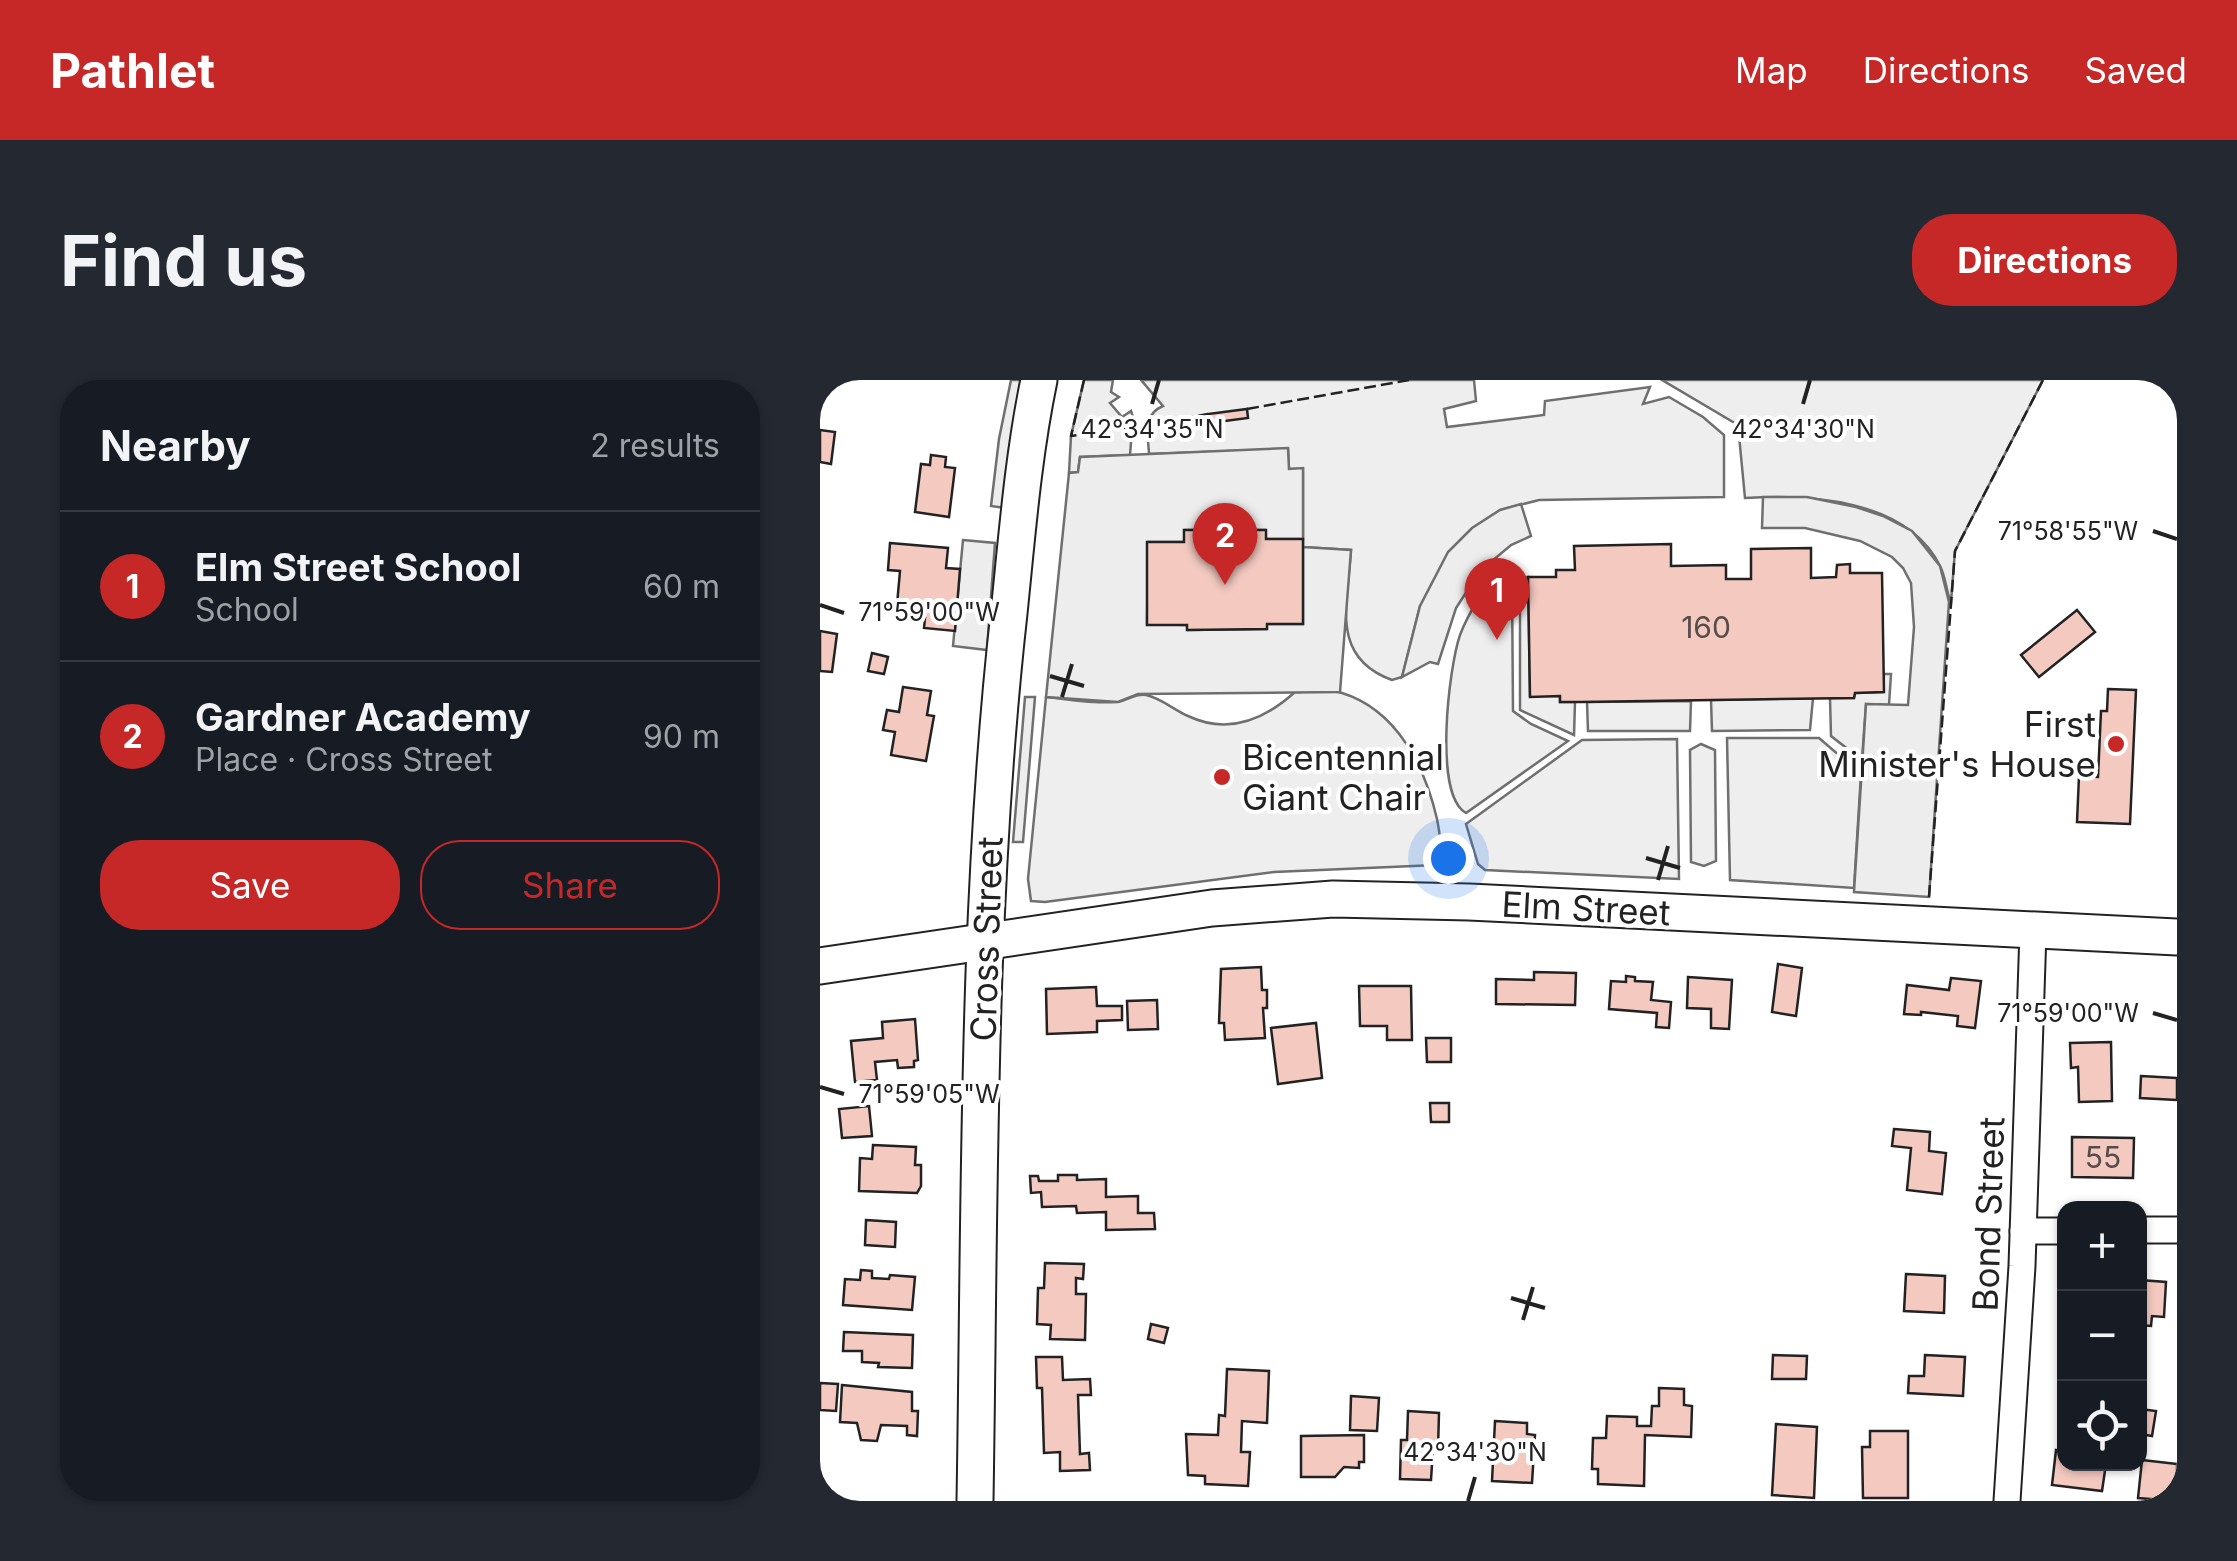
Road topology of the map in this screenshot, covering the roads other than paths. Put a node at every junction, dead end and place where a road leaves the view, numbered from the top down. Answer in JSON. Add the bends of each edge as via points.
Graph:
{"nodes":[{"id":1,"x":1039,"y":380,"type":"edge"},
{"id":2,"x":2033,"y":930,"type":"junction"},
{"id":3,"x":2177,"y":937,"type":"edge"},
{"id":4,"x":983,"y":942,"type":"junction"},
{"id":5,"x":820,"y":966,"type":"edge"},
{"id":6,"x":2057,"y":1230,"type":"edge"},
{"id":7,"x":2147,"y":1230,"type":"edge"},
{"id":8,"x":2177,"y":1230,"type":"edge"},
{"id":9,"x":2023,"y":1231,"type":"junction"},
{"id":10,"x":974,"y":1501,"type":"edge"},
{"id":11,"x":2007,"y":1501,"type":"edge"}],
"edges":[{"from":1,"to":4,"type":"street","name":"Cross Street","via":[[1002,676]]},
{"from":2,"to":3,"type":"street","name":"Elm Street"},
{"from":2,"to":4,"type":"street","name":"Elm Street","via":[[1332,900],[1212,908]]},
{"from":2,"to":9,"type":"street","name":"Bond Street"},
{"from":4,"to":5,"type":"street","name":"Elm Street"},
{"from":4,"to":10,"type":"street","name":"Cross Street"},
{"from":6,"to":9,"type":"street"},
{"from":7,"to":8,"type":"street"},
{"from":9,"to":11,"type":"street","name":"Bond Street"}]}
